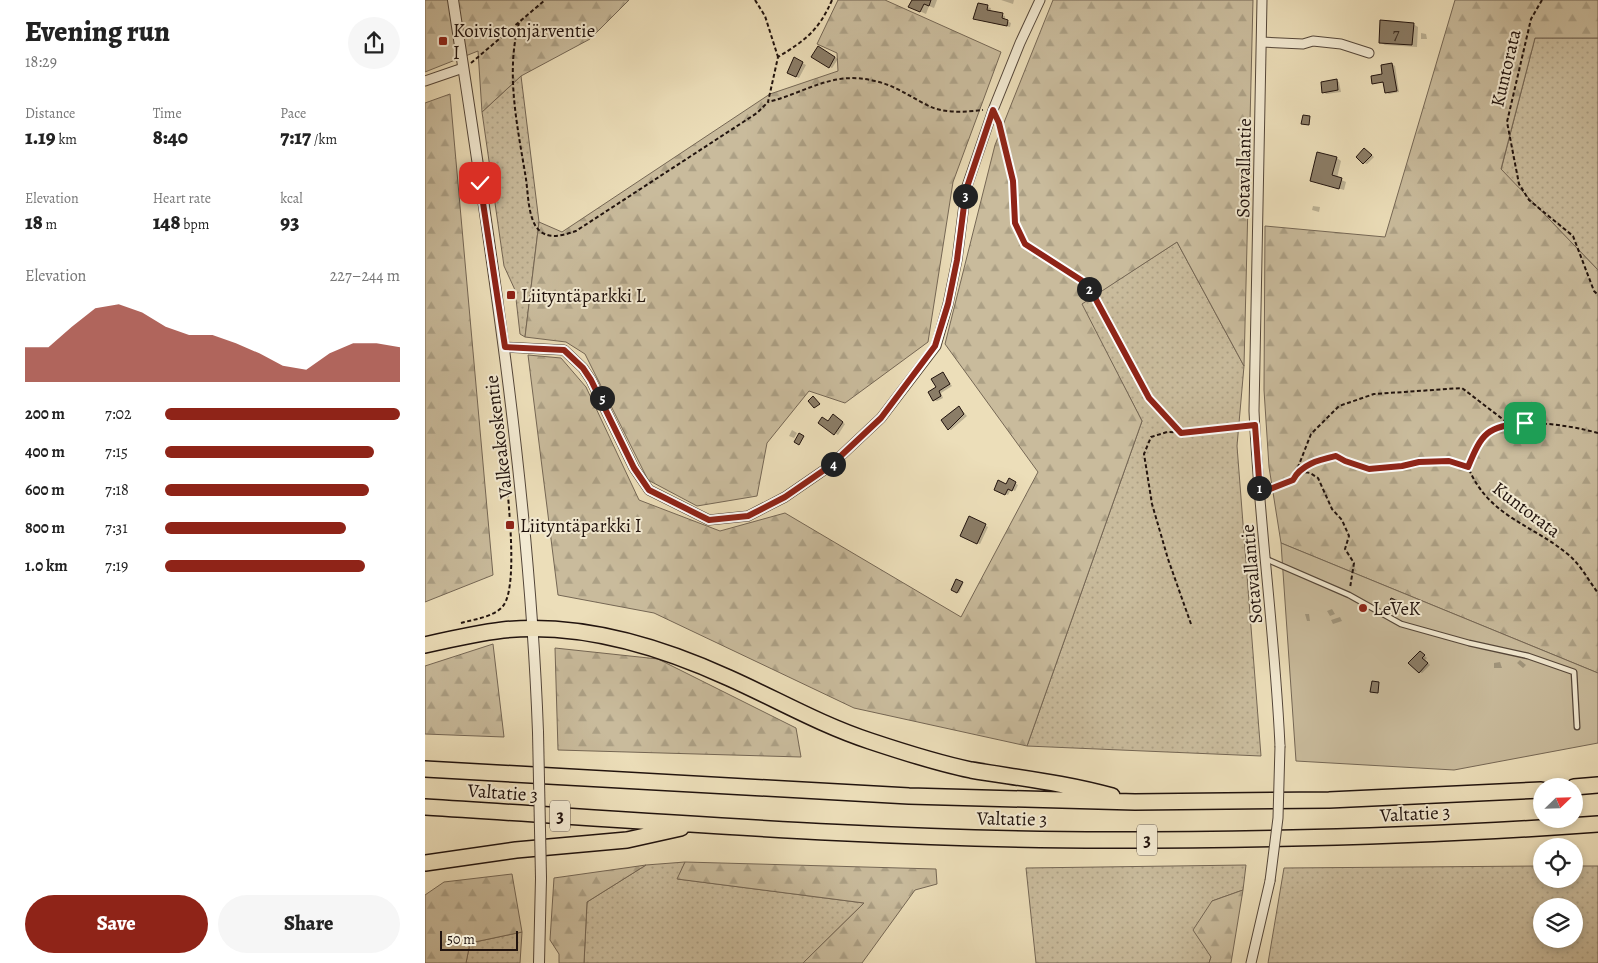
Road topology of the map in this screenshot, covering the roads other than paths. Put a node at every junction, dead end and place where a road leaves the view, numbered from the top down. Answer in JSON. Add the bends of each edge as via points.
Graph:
{"nodes":[{"id":1,"x":453,"y":0,"type":"edge"},
{"id":2,"x":1040,"y":0,"type":"edge"},
{"id":3,"x":1262,"y":0,"type":"edge"},
{"id":4,"x":1262,"y":42,"type":"junction"},
{"id":5,"x":1369,"y":53,"type":"dead end"},
{"id":6,"x":463,"y":68,"type":"junction"},
{"id":7,"x":425,"y":81,"type":"edge"},
{"id":8,"x":505,"y":347,"type":"junction"},
{"id":9,"x":1266,"y":559,"type":"junction"},
{"id":10,"x":535,"y":630,"type":"junction"},
{"id":11,"x":425,"y":645,"type":"edge"},
{"id":12,"x":1577,"y":727,"type":"dead end"},
{"id":13,"x":425,"y":769,"type":"edge"},
{"id":14,"x":1598,"y":785,"type":"edge"},
{"id":15,"x":1583,"y":786,"type":"edge"},
{"id":16,"x":1533,"y":790,"type":"edge"},
{"id":17,"x":1135,"y":802,"type":"junction"},
{"id":18,"x":425,"y":807,"type":"edge"},
{"id":19,"x":695,"y":824,"type":"junction"},
{"id":20,"x":1533,"y":824,"type":"edge"},
{"id":21,"x":1583,"y":824,"type":"edge"},
{"id":22,"x":1598,"y":824,"type":"edge"},
{"id":23,"x":461,"y":859,"type":"junction"},
{"id":24,"x":425,"y":862,"type":"edge"},
{"id":25,"x":425,"y":874,"type":"edge"},
{"id":26,"x":539,"y":963,"type":"edge"},
{"id":27,"x":1251,"y":963,"type":"edge"}],
"edges":[{"from":1,"to":6,"type":"street","name":"Valkeakoskentie"},
{"from":2,"to":8,"type":"street","via":[[993,110],[966,190],[957,260],[935,346],[881,418],[830,466],[785,497],[748,516],[709,520],[649,490],[634,468],[601,397],[583,368],[564,350]]},
{"from":3,"to":4,"type":"street","name":"Sotavallantie"},
{"from":4,"to":5,"type":"street","via":[[1331,43]]},
{"from":4,"to":9,"type":"street","name":"Sotavallantie","via":[[1255,425]]},
{"from":6,"to":7,"type":"street"},
{"from":6,"to":8,"type":"street","name":"Valkeakoskentie"},
{"from":8,"to":10,"type":"street","name":"Valkeakoskentie"},
{"from":9,"to":12,"type":"lane","via":[[1349,595],[1401,624],[1528,656],[1574,672]]},
{"from":9,"to":27,"type":"street","name":"Sotavallantie","bridge":true,"via":[[1277,677],[1280,746],[1278,818],[1271,881]]},
{"from":10,"to":11,"type":"highway","via":[[504,630]]},
{"from":10,"to":17,"type":"highway","via":[[625,639],[678,656],[862,739],[919,757],[970,769],[1073,785]]},
{"from":10,"to":26,"type":"street","name":"Valkeakoskentie","bridge":true,"via":[[541,878]]},
{"from":13,"to":17,"type":"highway","name":"Valtatie 3","number":"3","via":[[909,796]]},
{"from":14,"to":15,"type":"highway"},
{"from":16,"to":17,"type":"highway","name":"Valtatie 3","number":"3","via":[[1329,800]]},
{"from":18,"to":19,"type":"highway","name":"Valtatie 3","number":"3"},
{"from":19,"to":20,"type":"highway","name":"Valtatie 3","number":"3","via":[[1107,840],[1325,838]]},
{"from":19,"to":23,"type":"highway","via":[[627,840],[516,850]]},
{"from":21,"to":22,"type":"highway","name":"Valtatie 3","number":"3"},
{"from":23,"to":24,"type":"highway"},
{"from":23,"to":25,"type":"highway"}]}
